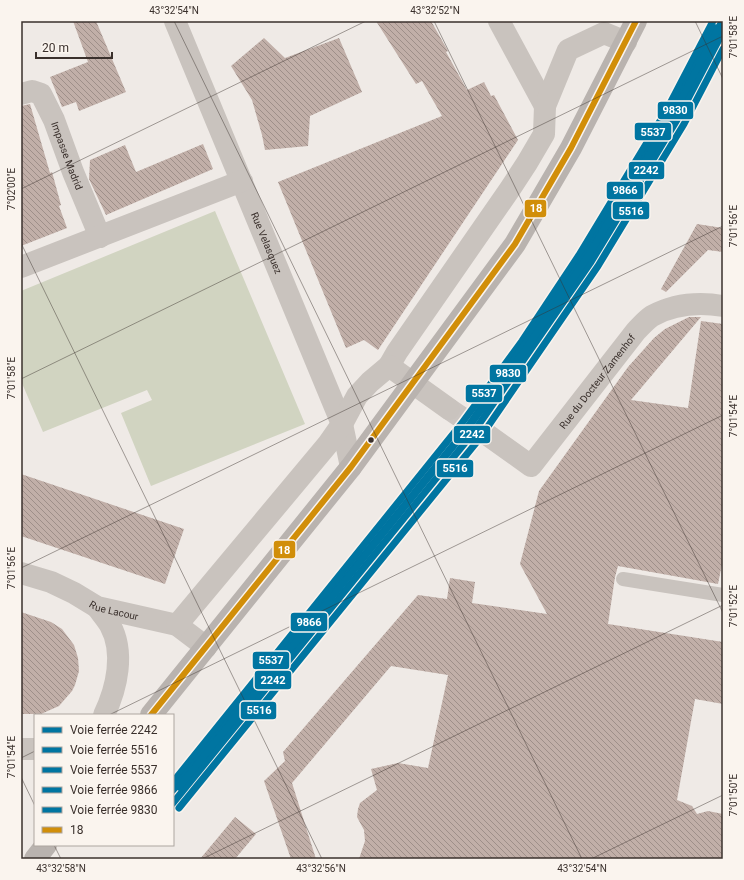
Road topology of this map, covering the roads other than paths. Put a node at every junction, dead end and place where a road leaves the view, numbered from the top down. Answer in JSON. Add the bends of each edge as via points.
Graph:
{"nodes":[{"id":1,"x":175,"y":21,"type":"edge"},
{"id":2,"x":499,"y":21,"type":"edge"},
{"id":3,"x":636,"y":21,"type":"edge"},
{"id":4,"x":626,"y":42,"type":"junction"},
{"id":5,"x":21,"y":94,"type":"edge"},
{"id":6,"x":544,"y":106,"type":"junction"},
{"id":7,"x":242,"y":181,"type":"junction"},
{"id":8,"x":100,"y":237,"type":"junction"},
{"id":9,"x":21,"y":268,"type":"edge"},
{"id":10,"x":723,"y":306,"type":"edge"},
{"id":11,"x":389,"y":366,"type":"junction"},
{"id":12,"x":414,"y":383,"type":"junction"},
{"id":13,"x":449,"y":409,"type":"tunnel mouth"},
{"id":14,"x":342,"y":424,"type":"junction"},
{"id":15,"x":489,"y":436,"type":"tunnel mouth"},
{"id":16,"x":351,"y":467,"type":"junction"},
{"id":17,"x":21,"y":573,"type":"edge"},
{"id":18,"x":623,"y":579,"type":"dead end"},
{"id":19,"x":723,"y":595,"type":"edge"},
{"id":20,"x":97,"y":607,"type":"junction"},
{"id":21,"x":177,"y":625,"type":"junction"},
{"id":22,"x":206,"y":647,"type":"junction"},
{"id":23,"x":104,"y":714,"type":"edge"},
{"id":24,"x":152,"y":714,"type":"edge"},
{"id":25,"x":21,"y":749,"type":"edge"},
{"id":26,"x":34,"y":749,"type":"edge"},
{"id":27,"x":45,"y":846,"type":"edge"},
{"id":28,"x":35,"y":859,"type":"edge"}],
"edges":[{"from":1,"to":7,"type":"street","name":"Rue Velasquez"},
{"from":2,"to":6,"type":"street"},
{"from":3,"to":4,"type":"main road"},
{"from":4,"to":6,"type":"street","via":[[604,33],[568,50]]},
{"from":4,"to":12,"type":"main road","via":[[571,148],[515,244]]},
{"from":5,"to":8,"type":"street","name":"Impasse Madrid","via":[[32,91],[41,94],[54,120],[72,172]]},
{"from":6,"to":11,"type":"street","via":[[544,134],[527,163]]},
{"from":7,"to":8,"type":"street"},
{"from":7,"to":14,"type":"street","name":"Rue Velasquez"},
{"from":8,"to":9,"type":"street"},
{"from":10,"to":15,"type":"street","name":"Rue du Docteur Zamenhof","via":[[706,303],[686,305],[651,317],[636,331],[532,466]]},
{"from":11,"to":12,"type":"street"},
{"from":11,"to":14,"type":"street","via":[[357,396]]},
{"from":12,"to":13,"type":"street"},
{"from":12,"to":16,"type":"main road"},
{"from":14,"to":16,"type":"street","name":"Rue Velasquez"},
{"from":14,"to":21,"type":"street"},
{"from":16,"to":22,"type":"main road"},
{"from":17,"to":20,"type":"street","name":"Rue Lacour","via":[[51,582]]},
{"from":18,"to":19,"type":"lane"},
{"from":20,"to":21,"type":"street","name":"Rue Lacour"},
{"from":20,"to":23,"type":"street","via":[[110,625],[116,640],[118,659],[117,680]]},
{"from":21,"to":22,"type":"street","name":"Rue Lacour"},
{"from":22,"to":24,"type":"main road"},
{"from":25,"to":26,"type":"street"},
{"from":27,"to":28,"type":"main road"}]}
